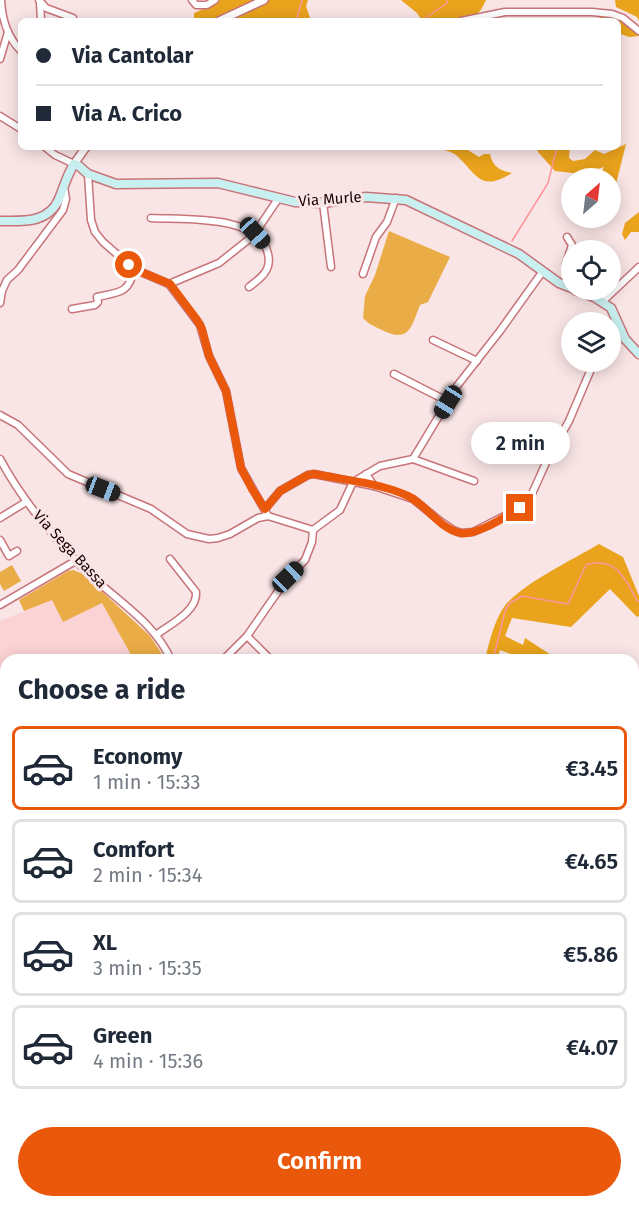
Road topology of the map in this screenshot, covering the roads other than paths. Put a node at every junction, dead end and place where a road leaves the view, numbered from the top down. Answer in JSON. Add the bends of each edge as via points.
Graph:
{"nodes":[{"id":1,"x":2,"y":0,"type":"edge"},
{"id":2,"x":192,"y":0,"type":"edge"},
{"id":3,"x":215,"y":0,"type":"edge"},
{"id":4,"x":264,"y":0,"type":"edge"},
{"id":5,"x":39,"y":1,"type":"edge"},
{"id":6,"x":41,"y":18,"type":"edge"},
{"id":7,"x":73,"y":18,"type":"dead end"},
{"id":8,"x":225,"y":18,"type":"edge"},
{"id":9,"x":475,"y":18,"type":"edge"},
{"id":10,"x":639,"y":31,"type":"edge"},
{"id":11,"x":8,"y":32,"type":"junction"},
{"id":12,"x":18,"y":47,"type":"edge"},
{"id":13,"x":0,"y":59,"type":"edge"},
{"id":14,"x":0,"y":116,"type":"edge"},
{"id":15,"x":18,"y":127,"type":"edge"},
{"id":16,"x":49,"y":150,"type":"edge"},
{"id":17,"x":84,"y":150,"type":"edge"},
{"id":18,"x":74,"y":164,"type":"junction"},
{"id":19,"x":88,"y":174,"type":"junction"},
{"id":20,"x":64,"y":186,"type":"junction"},
{"id":21,"x":396,"y":198,"type":"junction"},
{"id":22,"x":278,"y":199,"type":"junction"},
{"id":23,"x":323,"y":203,"type":"junction"},
{"id":24,"x":151,"y":218,"type":"dead end"},
{"id":25,"x":0,"y":221,"type":"edge"},
{"id":26,"x":255,"y":233,"type":"junction"},
{"id":27,"x":567,"y":237,"type":"dead end"},
{"id":28,"x":569,"y":240,"type":"edge"},
{"id":29,"x":131,"y":267,"type":"junction"},
{"id":30,"x":331,"y":267,"type":"dead end"},
{"id":31,"x":639,"y":267,"type":"edge"},
{"id":32,"x":543,"y":271,"type":"junction"},
{"id":33,"x":363,"y":274,"type":"dead end"},
{"id":34,"x":170,"y":284,"type":"junction"},
{"id":35,"x":561,"y":284,"type":"edge"},
{"id":36,"x":249,"y":287,"type":"dead end"},
{"id":37,"x":598,"y":300,"type":"edge"},
{"id":38,"x":602,"y":302,"type":"junction"},
{"id":39,"x":0,"y":303,"type":"edge"},
{"id":40,"x":72,"y":309,"type":"dead end"},
{"id":41,"x":613,"y":312,"type":"edge"},
{"id":42,"x":621,"y":330,"type":"edge"},
{"id":43,"x":433,"y":340,"type":"dead end"},
{"id":44,"x":639,"y":354,"type":"edge"},
{"id":45,"x":477,"y":360,"type":"junction"},
{"id":46,"x":590,"y":372,"type":"edge"},
{"id":47,"x":394,"y":374,"type":"dead end"},
{"id":48,"x":449,"y":402,"type":"junction"},
{"id":49,"x":0,"y":415,"type":"edge"},
{"id":50,"x":0,"y":459,"type":"edge"},
{"id":51,"x":412,"y":459,"type":"junction"},
{"id":52,"x":366,"y":474,"type":"junction"},
{"id":53,"x":474,"y":481,"type":"dead end"},
{"id":54,"x":353,"y":482,"type":"junction"},
{"id":55,"x":374,"y":486,"type":"junction"},
{"id":56,"x":26,"y":502,"type":"junction"},
{"id":57,"x":265,"y":509,"type":"junction"},
{"id":58,"x":268,"y":516,"type":"junction"},
{"id":59,"x":0,"y":518,"type":"edge"},
{"id":60,"x":313,"y":530,"type":"junction"},
{"id":61,"x":0,"y":540,"type":"edge"},
{"id":62,"x":17,"y":551,"type":"dead end"},
{"id":63,"x":170,"y":559,"type":"dead end"},
{"id":64,"x":77,"y":561,"type":"junction"},
{"id":65,"x":0,"y":605,"type":"edge"},
{"id":66,"x":156,"y":635,"type":"junction"},
{"id":67,"x":247,"y":636,"type":"junction"},
{"id":68,"x":167,"y":654,"type":"edge"},
{"id":69,"x":229,"y":654,"type":"edge"},
{"id":70,"x":265,"y":654,"type":"edge"}],
"edges":[{"from":1,"to":11,"type":"street"},
{"from":2,"to":3,"type":"street","via":[[196,5],[207,5]]},
{"from":4,"to":8,"type":"street"},
{"from":5,"to":6,"type":"street"},
{"from":5,"to":7,"type":"street","via":[[46,8]]},
{"from":9,"to":10,"type":"street","via":[[504,12],[592,12],[623,18]]},
{"from":11,"to":12,"type":"street"},
{"from":11,"to":13,"type":"street"},
{"from":14,"to":15,"type":"street"},
{"from":16,"to":18,"type":"street"},
{"from":17,"to":18,"type":"street"},
{"from":18,"to":19,"type":"main road","name":"Via Murle"},
{"from":18,"to":20,"type":"main road"},
{"from":19,"to":22,"type":"main road","name":"Via Murle","via":[[116,184],[226,184]]},
{"from":19,"to":29,"type":"street","via":[[91,220],[96,232]]},
{"from":20,"to":25,"type":"main road","via":[[56,206],[45,216]]},
{"from":20,"to":39,"type":"street","via":[[63,210],[7,280]]},
{"from":21,"to":23,"type":"main road","name":"Via Murle","via":[[356,197]]},
{"from":21,"to":32,"type":"main road","name":"Via Murle","via":[[519,254]]},
{"from":21,"to":33,"type":"street"},
{"from":22,"to":23,"type":"main road","name":"Via Murle"},
{"from":22,"to":26,"type":"street"},
{"from":23,"to":30,"type":"street"},
{"from":24,"to":26,"type":"street","via":[[227,222]]},
{"from":26,"to":34,"type":"street","via":[[219,263]]},
{"from":26,"to":36,"type":"street","via":[[266,245],[270,262],[263,277]]},
{"from":27,"to":28,"type":"street"},
{"from":29,"to":34,"type":"street"},
{"from":29,"to":40,"type":"street","via":[[130,284],[125,290],[97,297],[95,305]]},
{"from":31,"to":38,"type":"street"},
{"from":32,"to":35,"type":"main road","name":"Via Murle"},
{"from":32,"to":45,"type":"street"},
{"from":34,"to":57,"type":"street","via":[[202,329],[209,356],[226,391],[241,468]]},
{"from":37,"to":38,"type":"main road","name":"Via Murle"},
{"from":38,"to":41,"type":"main road"},
{"from":42,"to":44,"type":"main road"},
{"from":43,"to":45,"type":"street"},
{"from":45,"to":48,"type":"street"},
{"from":46,"to":55,"type":"street","via":[[524,506],[481,528],[461,533],[414,499]]},
{"from":47,"to":48,"type":"street"},
{"from":48,"to":51,"type":"street"},
{"from":49,"to":58,"type":"street","via":[[18,425],[68,474],[151,508],[182,532],[218,538]]},
{"from":50,"to":56,"type":"street","name":"Via Sega Bassa"},
{"from":51,"to":52,"type":"street"},
{"from":51,"to":53,"type":"street"},
{"from":52,"to":54,"type":"street"},
{"from":52,"to":55,"type":"street"},
{"from":54,"to":55,"type":"street"},
{"from":54,"to":57,"type":"street","via":[[308,475],[280,491]]},
{"from":54,"to":60,"type":"street","via":[[340,510]]},
{"from":56,"to":59,"type":"street"},
{"from":56,"to":64,"type":"street","name":"Via Sega Bassa"},
{"from":57,"to":58,"type":"street"},
{"from":58,"to":60,"type":"street"},
{"from":60,"to":67,"type":"street","via":[[305,560],[288,577]]},
{"from":61,"to":62,"type":"street","via":[[9,556]]},
{"from":63,"to":66,"type":"street","via":[[196,592],[196,598],[191,608]]},
{"from":64,"to":65,"type":"street"},
{"from":64,"to":66,"type":"street","name":"Via Sega Bassa"},
{"from":66,"to":68,"type":"street","name":"Via Sega Bassa"},
{"from":67,"to":69,"type":"street"},
{"from":67,"to":70,"type":"street"}]}
